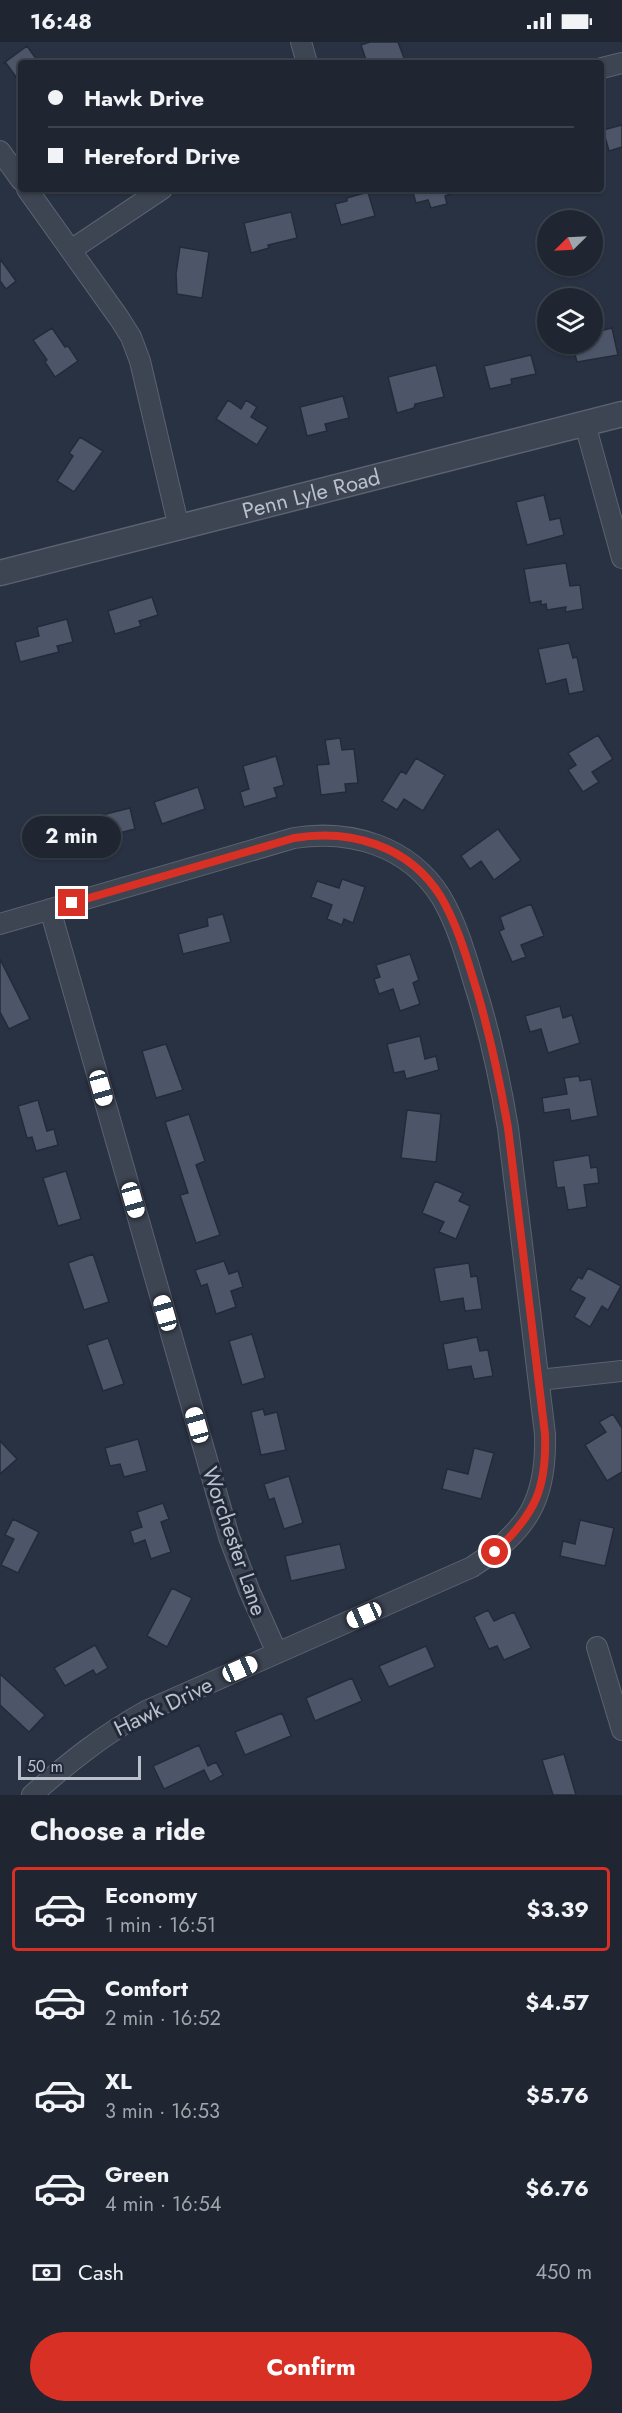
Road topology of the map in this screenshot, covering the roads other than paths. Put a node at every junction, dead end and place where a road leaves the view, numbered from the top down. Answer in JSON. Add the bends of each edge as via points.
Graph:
{"nodes":[{"id":1,"x":301,"y":42,"type":"edge"},
{"id":2,"x":306,"y":60,"type":"edge"},
{"id":3,"x":622,"y":63,"type":"edge"},
{"id":4,"x":604,"y":68,"type":"edge"},
{"id":5,"x":0,"y":151,"type":"edge"},
{"id":6,"x":18,"y":176,"type":"edge"},
{"id":7,"x":29,"y":192,"type":"edge"},
{"id":8,"x":158,"y":192,"type":"edge"},
{"id":9,"x":71,"y":250,"type":"junction"},
{"id":10,"x":622,"y":414,"type":"edge"},
{"id":11,"x":585,"y":424,"type":"junction"},
{"id":12,"x":179,"y":528,"type":"junction"},
{"id":13,"x":622,"y":558,"type":"edge"},
{"id":14,"x":0,"y":573,"type":"edge"},
{"id":15,"x":50,"y":909,"type":"junction"},
{"id":16,"x":0,"y":924,"type":"edge"},
{"id":17,"x":622,"y":1371,"type":"edge"},
{"id":18,"x":539,"y":1380,"type":"junction"},
{"id":19,"x":597,"y":1647,"type":"dead end"},
{"id":20,"x":277,"y":1653,"type":"junction"},
{"id":21,"x":622,"y":1730,"type":"edge"},
{"id":22,"x":32,"y":1795,"type":"edge"}],
"edges":[{"from":1,"to":2,"type":"street"},
{"from":3,"to":4,"type":"street"},
{"from":5,"to":6,"type":"street"},
{"from":7,"to":9,"type":"street"},
{"from":8,"to":9,"type":"street"},
{"from":9,"to":12,"type":"street","via":[[131,337]]},
{"from":10,"to":11,"type":"street","name":"Penn Lyle Road"},
{"from":11,"to":12,"type":"street","name":"Penn Lyle Road"},
{"from":11,"to":13,"type":"street"},
{"from":12,"to":14,"type":"street","name":"Penn Lyle Road"},
{"from":15,"to":16,"type":"street","name":"Hawk Drive"},
{"from":15,"to":18,"type":"street","name":"Hawk Drive","via":[[315,834],[339,835],[386,848],[424,876],[450,914],[484,1013],[500,1078]]},
{"from":15,"to":20,"type":"street","name":"Worchester Lane","via":[[229,1537]]},
{"from":17,"to":18,"type":"street"},
{"from":18,"to":20,"type":"street","name":"Hawk Drive","via":[[545,1434],[543,1474],[539,1496],[513,1535],[472,1567]]},
{"from":19,"to":21,"type":"street"},
{"from":20,"to":22,"type":"street","name":"Hawk Drive","via":[[165,1702],[111,1731]]}]}
